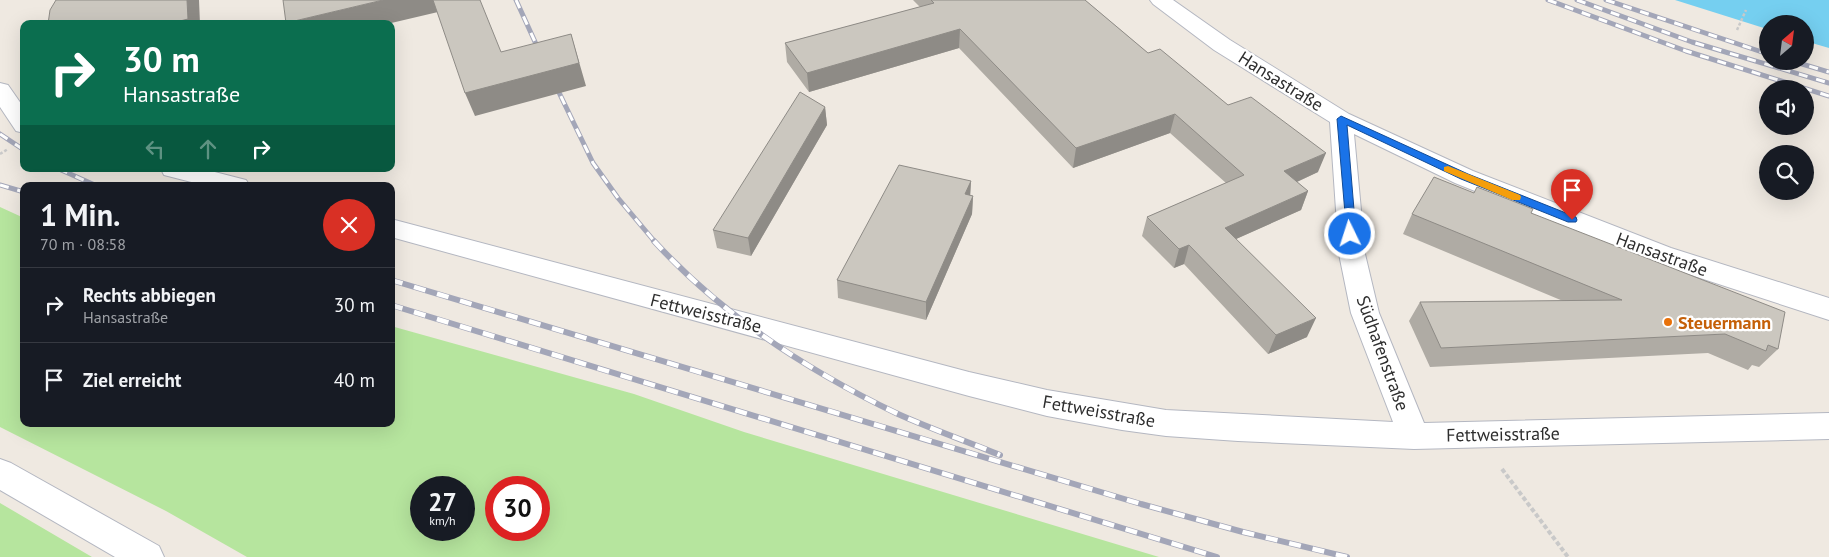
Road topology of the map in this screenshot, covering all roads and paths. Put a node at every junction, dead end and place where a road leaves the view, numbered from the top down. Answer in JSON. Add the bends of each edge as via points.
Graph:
{"nodes":[{"id":1,"x":1160,"y":0,"type":"edge"},
{"id":2,"x":1746,"y":10,"type":"dead end"},
{"id":3,"x":1736,"y":30,"type":"dead end"},
{"id":4,"x":0,"y":90,"type":"edge"},
{"id":5,"x":1341,"y":119,"type":"junction"},
{"id":6,"x":20,"y":121,"type":"edge"},
{"id":7,"x":0,"y":122,"type":"edge"},
{"id":8,"x":20,"y":126,"type":"edge"},
{"id":9,"x":184,"y":172,"type":"edge"},
{"id":10,"x":222,"y":182,"type":"edge"},
{"id":11,"x":395,"y":229,"type":"edge"},
{"id":12,"x":1829,"y":309,"type":"edge"},
{"id":13,"x":1829,"y":426,"type":"edge"},
{"id":14,"x":1476,"y":434,"type":"junction"},
{"id":15,"x":1414,"y":436,"type":"junction"},
{"id":16,"x":0,"y":473,"type":"edge"},
{"id":17,"x":147,"y":557,"type":"edge"},
{"id":18,"x":1568,"y":557,"type":"edge"}],
"edges":[{"from":1,"to":5,"type":"street","name":"Hansastraße","via":[[1222,45]]},
{"from":2,"to":3,"type":"path"},
{"from":4,"to":6,"type":"street"},
{"from":5,"to":12,"type":"street","name":"Hansastraße","via":[[1464,177],[1661,255]]},
{"from":5,"to":15,"type":"street","name":"Südhafenstraße","via":[[1352,254],[1365,313]]},
{"from":7,"to":8,"type":"street"},
{"from":9,"to":10,"type":"street"},
{"from":11,"to":15,"type":"street","name":"Fettweisstraße","via":[[1047,403],[1166,423]]},
{"from":13,"to":14,"type":"street","name":"Fettweisstraße"},
{"from":14,"to":15,"type":"street","name":"Fettweisstraße"},
{"from":14,"to":18,"type":"path"},
{"from":16,"to":17,"type":"street"}]}
